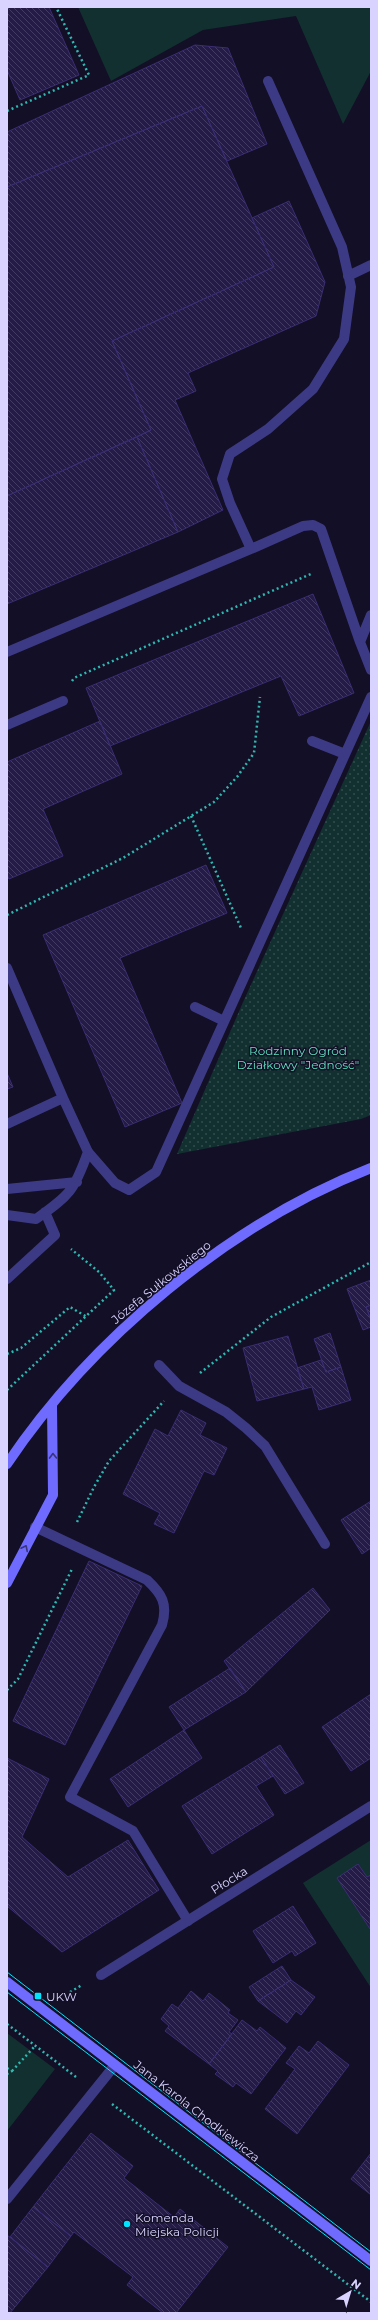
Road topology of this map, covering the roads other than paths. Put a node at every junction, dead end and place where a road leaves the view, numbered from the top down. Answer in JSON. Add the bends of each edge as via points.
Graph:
{"nodes":[{"id":1,"x":268,"y":81,"type":"dead end"},
{"id":2,"x":371,"y":265,"type":"edge"},
{"id":3,"x":348,"y":276,"type":"junction"},
{"id":4,"x":251,"y":549,"type":"junction"},
{"id":5,"x":371,"y":615,"type":"edge"},
{"id":6,"x":360,"y":642,"type":"junction"},
{"id":7,"x":7,"y":652,"type":"edge"},
{"id":8,"x":371,"y":670,"type":"edge"},
{"id":9,"x":371,"y":698,"type":"edge"},
{"id":10,"x":63,"y":701,"type":"road end"},
{"id":11,"x":7,"y":725,"type":"edge"},
{"id":12,"x":312,"y":741,"type":"dead end"},
{"id":13,"x":345,"y":754,"type":"junction"},
{"id":14,"x":7,"y":968,"type":"edge"},
{"id":15,"x":195,"y":1007,"type":"dead end"},
{"id":16,"x":224,"y":1021,"type":"junction"},
{"id":17,"x":63,"y":1098,"type":"junction"},
{"id":18,"x":7,"y":1124,"type":"edge"},
{"id":19,"x":88,"y":1152,"type":"junction"},
{"id":20,"x":371,"y":1168,"type":"edge"},
{"id":21,"x":77,"y":1182,"type":"junction"},
{"id":22,"x":7,"y":1189,"type":"edge"},
{"id":23,"x":45,"y":1212,"type":"junction"},
{"id":24,"x":7,"y":1215,"type":"edge"},
{"id":25,"x":7,"y":1279,"type":"edge"},
{"id":26,"x":159,"y":1365,"type":"dead end"},
{"id":27,"x":52,"y":1405,"type":"junction"},
{"id":28,"x":7,"y":1464,"type":"edge"},
{"id":29,"x":35,"y":1527,"type":"junction"},
{"id":30,"x":325,"y":1544,"type":"dead end"},
{"id":31,"x":7,"y":1583,"type":"edge"},
{"id":32,"x":371,"y":1806,"type":"edge"},
{"id":33,"x":188,"y":1921,"type":"junction"},
{"id":34,"x":101,"y":1975,"type":"dead end"},
{"id":35,"x":7,"y":1982,"type":"edge"},
{"id":36,"x":115,"y":2065,"type":"junction"},
{"id":37,"x":7,"y":2199,"type":"edge"},
{"id":38,"x":371,"y":2261,"type":"edge"}],
"edges":[{"from":1,"to":3,"type":"street","via":[[342,247]]},
{"from":2,"to":3,"type":"street"},
{"from":3,"to":4,"type":"street","via":[[351,287],[344,339],[314,389],[268,429],[230,454],[222,478],[230,503]]},
{"from":4,"to":6,"type":"street","via":[[303,526],[313,525],[321,529]]},
{"from":4,"to":7,"type":"street"},
{"from":5,"to":6,"type":"street"},
{"from":6,"to":8,"type":"street"},
{"from":9,"to":13,"type":"street"},
{"from":10,"to":11,"type":"street"},
{"from":12,"to":13,"type":"street"},
{"from":13,"to":16,"type":"street"},
{"from":14,"to":17,"type":"street"},
{"from":15,"to":16,"type":"street"},
{"from":16,"to":19,"type":"street","via":[[156,1172],[129,1190],[115,1183]]},
{"from":17,"to":18,"type":"street"},
{"from":17,"to":19,"type":"street"},
{"from":19,"to":21,"type":"street"},
{"from":20,"to":27,"type":"main road","name":"Józefa Sułkowskiego","via":[[290,1207],[212,1256],[131,1320]]},
{"from":21,"to":22,"type":"street"},
{"from":21,"to":23,"type":"street","via":[[66,1197]]},
{"from":23,"to":24,"type":"street","via":[[36,1218]]},
{"from":23,"to":25,"type":"street","via":[[55,1235]]},
{"from":26,"to":30,"type":"street","via":[[179,1386],[226,1412],[265,1446]]},
{"from":27,"to":28,"type":"main road","name":"Józefa Sułkowskiego"},
{"from":29,"to":27,"type":"main road","one_way":true,"via":[[53,1495]]},
{"from":31,"to":29,"type":"main road","one_way":true},
{"from":29,"to":33,"type":"street","via":[[147,1580],[160,1593],[165,1605],[162,1625],[70,1797],[133,1831]]},
{"from":32,"to":33,"type":"street","name":"Płocka"},
{"from":33,"to":34,"type":"street","name":"Płocka"},
{"from":35,"to":36,"type":"main road","name":"Jana Karola Chodkiewicza"},
{"from":36,"to":37,"type":"street"},
{"from":36,"to":38,"type":"main road","name":"Jana Karola Chodkiewicza"}]}
